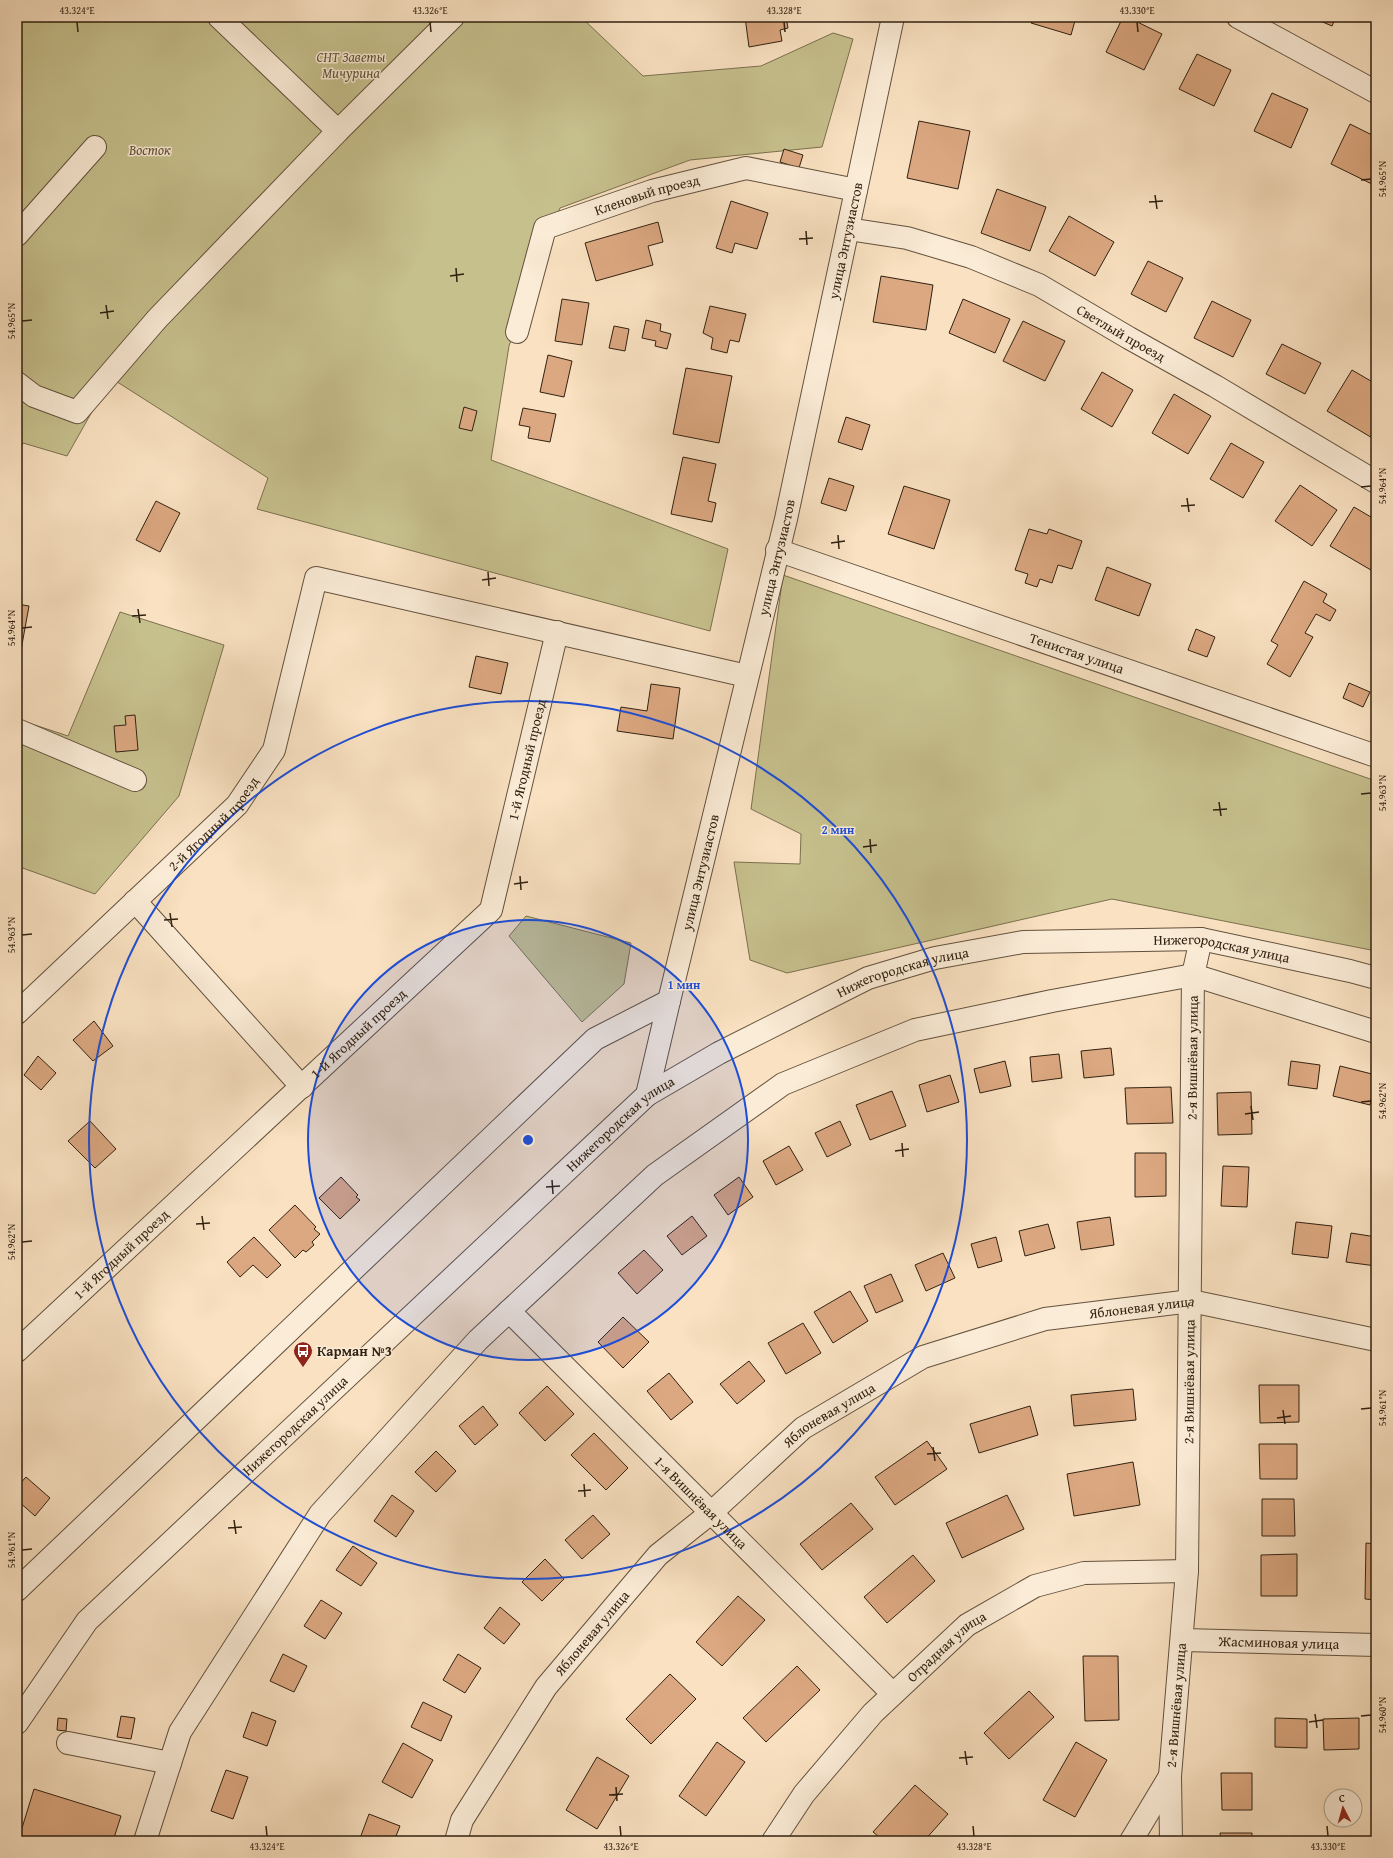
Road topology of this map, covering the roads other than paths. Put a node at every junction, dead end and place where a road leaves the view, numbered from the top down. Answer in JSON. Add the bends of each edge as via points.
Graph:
{"nodes":[{"id":1,"x":219,"y":17,"type":"edge"},
{"id":2,"x":453,"y":17,"type":"edge"},
{"id":3,"x":893,"y":17,"type":"edge"},
{"id":4,"x":1238,"y":17,"type":"edge"},
{"id":5,"x":1376,"y":92,"type":"edge"},
{"id":6,"x":338,"y":131,"type":"junction"},
{"id":7,"x":95,"y":147,"type":"dead end"},
{"id":8,"x":856,"y":190,"type":"junction"},
{"id":9,"x":848,"y":229,"type":"junction"},
{"id":10,"x":17,"y":235,"type":"edge"},
{"id":11,"x":517,"y":332,"type":"dead end"},
{"id":12,"x":17,"y":383,"type":"edge"},
{"id":13,"x":1376,"y":482,"type":"edge"},
{"id":14,"x":777,"y":550,"type":"junction"},
{"id":15,"x":557,"y":632,"type":"junction"},
{"id":16,"x":747,"y":676,"type":"junction"},
{"id":17,"x":17,"y":730,"type":"edge"},
{"id":18,"x":1376,"y":756,"type":"edge"},
{"id":19,"x":135,"y":780,"type":"dead end"},
{"id":20,"x":135,"y":901,"type":"junction"},
{"id":21,"x":1201,"y":939,"type":"junction"},
{"id":22,"x":1193,"y":975,"type":"junction"},
{"id":23,"x":1376,"y":978,"type":"edge"},
{"id":24,"x":669,"y":1001,"type":"junction"},
{"id":25,"x":17,"y":1013,"type":"edge"},
{"id":26,"x":1376,"y":1032,"type":"edge"},
{"id":27,"x":302,"y":1087,"type":"junction"},
{"id":28,"x":647,"y":1095,"type":"junction"},
{"id":29,"x":1191,"y":1301,"type":"junction"},
{"id":30,"x":509,"y":1311,"type":"junction"},
{"id":31,"x":1376,"y":1340,"type":"edge"},
{"id":32,"x":17,"y":1351,"type":"edge"},
{"id":33,"x":712,"y":1512,"type":"junction"},
{"id":34,"x":1187,"y":1571,"type":"junction"},
{"id":35,"x":17,"y":1590,"type":"edge"},
{"id":36,"x":1183,"y":1640,"type":"junction"},
{"id":37,"x":1376,"y":1645,"type":"edge"},
{"id":38,"x":893,"y":1694,"type":"junction"},
{"id":39,"x":17,"y":1723,"type":"edge"},
{"id":40,"x":68,"y":1743,"type":"dead end"},
{"id":41,"x":170,"y":1763,"type":"junction"},
{"id":42,"x":1170,"y":1776,"type":"junction"},
{"id":43,"x":145,"y":1841,"type":"edge"},
{"id":44,"x":456,"y":1841,"type":"edge"},
{"id":45,"x":773,"y":1841,"type":"edge"},
{"id":46,"x":1131,"y":1841,"type":"edge"},
{"id":47,"x":1171,"y":1841,"type":"edge"}],
"edges":[{"from":1,"to":6,"type":"street"},
{"from":2,"to":6,"type":"street"},
{"from":3,"to":8,"type":"street","name":"улица Энтузиастов"},
{"from":4,"to":5,"type":"street"},
{"from":6,"to":12,"type":"street","via":[[157,320],[77,412],[34,396]]},
{"from":7,"to":10,"type":"street"},
{"from":8,"to":9,"type":"street","name":"улица Энтузиастов"},
{"from":8,"to":11,"type":"street","name":"Кленовый проезд","via":[[746,168],[652,191],[545,228]]},
{"from":9,"to":13,"type":"street","name":"Светлый проезд","via":[[907,238],[971,257],[1039,285]]},
{"from":9,"to":14,"type":"street","name":"улица Энтузиастов","via":[[786,519]]},
{"from":14,"to":16,"type":"street","name":"улица Энтузиастов"},
{"from":14,"to":18,"type":"street","name":"Тенистая улица"},
{"from":15,"to":16,"type":"street"},
{"from":15,"to":20,"type":"street","name":"2-й Ягодный проезд","via":[[316,578],[274,750],[237,804]]},
{"from":15,"to":27,"type":"street","name":"1-й Ягодный проезд","via":[[491,910]]},
{"from":16,"to":24,"type":"street","name":"улица Энтузиастов"},
{"from":17,"to":19,"type":"street"},
{"from":20,"to":25,"type":"street","name":"2-й Ягодный проезд"},
{"from":20,"to":27,"type":"street"},
{"from":21,"to":22,"type":"street","name":"2-я Вишнёвая улица"},
{"from":21,"to":23,"type":"street","name":"Нижегородская улица"},
{"from":21,"to":28,"type":"street","name":"Нижегородская улица","via":[[1023,942],[935,958],[868,978],[719,1053]]},
{"from":22,"to":26,"type":"street"},
{"from":22,"to":29,"type":"street","name":"2-я Вишнёвая улица"},
{"from":22,"to":30,"type":"street","via":[[915,1030],[783,1084],[655,1175]]},
{"from":24,"to":28,"type":"street","name":"улица Энтузиастов"},
{"from":24,"to":35,"type":"street","via":[[595,1039]]},
{"from":27,"to":32,"type":"street","name":"1-й Ягодный проезд"},
{"from":28,"to":39,"type":"street","name":"Нижегородская улица","via":[[87,1621]]},
{"from":29,"to":31,"type":"street","name":"Яблоневая улица"},
{"from":29,"to":33,"type":"street","name":"Яблоневая улица","via":[[1045,1319],[924,1357],[803,1428]]},
{"from":29,"to":34,"type":"street","name":"2-я Вишнёвая улица"},
{"from":30,"to":33,"type":"street","name":"1-я Вишнёвая улица"},
{"from":30,"to":41,"type":"street","via":[[478,1340],[320,1514],[180,1732]]},
{"from":33,"to":38,"type":"street","name":"1-я Вишнёвая улица"},
{"from":33,"to":44,"type":"street","name":"Яблоневая улица","via":[[658,1555],[546,1687],[462,1820]]},
{"from":34,"to":36,"type":"street","name":"2-я Вишнёвая улица"},
{"from":34,"to":38,"type":"street","name":"Отрадная улица","via":[[1084,1573],[1034,1586],[967,1625]]},
{"from":36,"to":37,"type":"street","name":"Жасминовая улица"},
{"from":36,"to":42,"type":"street","name":"2-я Вишнёвая улица"},
{"from":38,"to":45,"type":"street","name":"Отрадная улица","via":[[873,1713],[804,1794]]},
{"from":40,"to":41,"type":"street"},
{"from":41,"to":43,"type":"street"},
{"from":42,"to":46,"type":"street","name":"2-я Вишнёвая улица"},
{"from":42,"to":47,"type":"street","name":"2-я Вишнёвая улица"}]}
